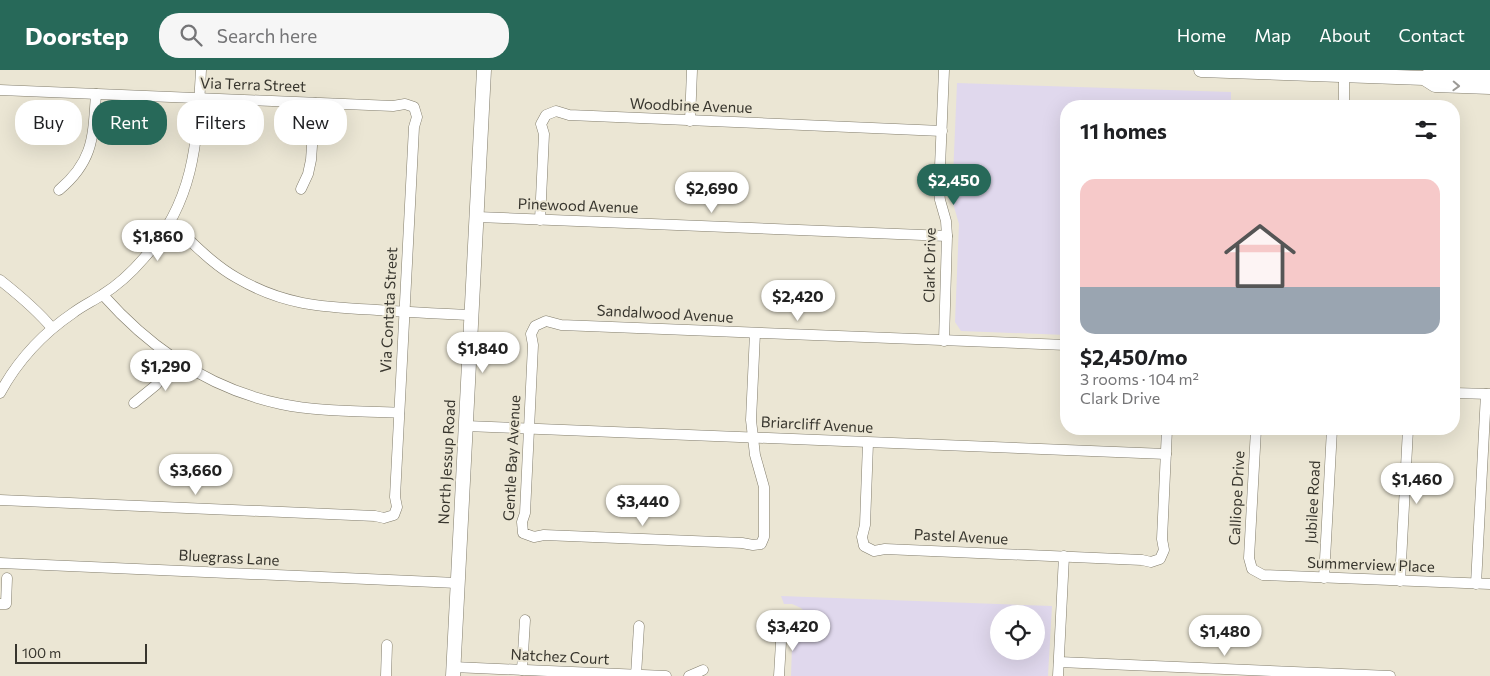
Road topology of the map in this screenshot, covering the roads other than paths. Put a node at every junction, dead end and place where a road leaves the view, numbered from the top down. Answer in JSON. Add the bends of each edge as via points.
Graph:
{"nodes":[{"id":1,"x":201,"y":70,"type":"edge"},
{"id":2,"x":484,"y":70,"type":"edge"},
{"id":3,"x":692,"y":70,"type":"edge"},
{"id":4,"x":944,"y":70,"type":"edge"},
{"id":5,"x":1201,"y":70,"type":"edge"},
{"id":6,"x":1490,"y":74,"type":"edge"},
{"id":7,"x":1344,"y":75,"type":"junction"},
{"id":8,"x":1424,"y":78,"type":"junction"},
{"id":9,"x":1490,"y":87,"type":"edge"},
{"id":10,"x":0,"y":90,"type":"edge"},
{"id":11,"x":96,"y":94,"type":"junction"},
{"id":12,"x":199,"y":98,"type":"junction"},
{"id":13,"x":1344,"y":100,"type":"edge"},
{"id":14,"x":274,"y":101,"type":"edge"},
{"id":15,"x":347,"y":104,"type":"edge"},
{"id":16,"x":414,"y":107,"type":"joint"},
{"id":17,"x":690,"y":121,"type":"junction"},
{"id":18,"x":942,"y":130,"type":"junction"},
{"id":19,"x":312,"y":145,"type":"edge"},
{"id":20,"x":301,"y":189,"type":"dead end"},
{"id":21,"x":59,"y":190,"type":"dead end"},
{"id":22,"x":476,"y":217,"type":"junction"},
{"id":23,"x":540,"y":220,"type":"junction"},
{"id":24,"x":170,"y":222,"type":"junction"},
{"id":25,"x":947,"y":236,"type":"junction"},
{"id":26,"x":0,"y":280,"type":"edge"},
{"id":27,"x":102,"y":295,"type":"junction"},
{"id":28,"x":404,"y":312,"type":"junction"},
{"id":29,"x":472,"y":315,"type":"junction"},
{"id":30,"x":534,"y":326,"type":"joint"},
{"id":31,"x":52,"y":328,"type":"junction"},
{"id":32,"x":755,"y":333,"type":"junction"},
{"id":33,"x":944,"y":341,"type":"junction"},
{"id":34,"x":1060,"y":345,"type":"edge"},
{"id":35,"x":173,"y":358,"type":"junction"},
{"id":36,"x":0,"y":393,"type":"edge"},
{"id":37,"x":1460,"y":393,"type":"edge"},
{"id":38,"x":1488,"y":394,"type":"edge"},
{"id":39,"x":134,"y":403,"type":"dead end"},
{"id":40,"x":399,"y":413,"type":"junction"},
{"id":41,"x":466,"y":426,"type":"junction"},
{"id":42,"x":529,"y":429,"type":"junction"},
{"id":43,"x":1167,"y":435,"type":"edge"},
{"id":44,"x":1256,"y":435,"type":"edge"},
{"id":45,"x":1332,"y":435,"type":"edge"},
{"id":46,"x":1408,"y":435,"type":"edge"},
{"id":47,"x":752,"y":438,"type":"junction"},
{"id":48,"x":868,"y":443,"type":"junction"},
{"id":49,"x":1166,"y":454,"type":"junction"},
{"id":50,"x":0,"y":500,"type":"edge"},
{"id":51,"x":1064,"y":556,"type":"junction"},
{"id":52,"x":0,"y":563,"type":"edge"},
{"id":53,"x":1252,"y":569,"type":"joint"},
{"id":54,"x":7,"y":578,"type":"dead end"},
{"id":55,"x":1324,"y":578,"type":"junction"},
{"id":56,"x":1400,"y":581,"type":"junction"},
{"id":57,"x":457,"y":583,"type":"junction"},
{"id":58,"x":1476,"y":584,"type":"junction"},
{"id":59,"x":1490,"y":584,"type":"edge"},
{"id":60,"x":0,"y":604,"type":"edge"},
{"id":61,"x":525,"y":620,"type":"dead end"},
{"id":62,"x":788,"y":623,"type":"dead end"},
{"id":63,"x":638,"y":626,"type":"dead end"},
{"id":64,"x":387,"y":645,"type":"dead end"},
{"id":65,"x":1059,"y":662,"type":"junction"},
{"id":66,"x":522,"y":670,"type":"junction"},
{"id":67,"x":702,"y":670,"type":"dead end"},
{"id":68,"x":453,"y":672,"type":"edge"},
{"id":69,"x":1231,"y":673,"type":"edge"},
{"id":70,"x":636,"y":675,"type":"edge"},
{"id":71,"x":1339,"y":675,"type":"edge"},
{"id":72,"x":386,"y":676,"type":"edge"},
{"id":73,"x":666,"y":676,"type":"edge"},
{"id":74,"x":689,"y":676,"type":"edge"},
{"id":75,"x":779,"y":676,"type":"edge"},
{"id":76,"x":1058,"y":676,"type":"edge"},
{"id":77,"x":1390,"y":676,"type":"edge"}],
"edges":[{"from":1,"to":12,"type":"street"},
{"from":2,"to":22,"type":"street","name":"North Jessup Road"},
{"from":3,"to":17,"type":"street"},
{"from":4,"to":18,"type":"street","name":"Clark Drive"},
{"from":5,"to":7,"type":"street"},
{"from":6,"to":8,"type":"street","via":[[1435,72]]},
{"from":7,"to":8,"type":"street"},
{"from":7,"to":13,"type":"street"},
{"from":8,"to":9,"type":"street","one_way":true,"via":[[1435,85]]},
{"from":10,"to":11,"type":"street","name":"Via Terra Street"},
{"from":11,"to":12,"type":"street","name":"Via Terra Street"},
{"from":11,"to":21,"type":"street","via":[[94,127],[86,157],[71,180]]},
{"from":12,"to":14,"type":"street","name":"Via Terra Street"},
{"from":12,"to":24,"type":"street","via":[[192,165],[180,204]]},
{"from":15,"to":16,"type":"street","name":"Via Terra Street","via":[[405,104]]},
{"from":16,"to":28,"type":"street","name":"Via Contata Street","via":[[417,117]]},
{"from":17,"to":18,"type":"street","name":"Woodbine Avenue"},
{"from":17,"to":23,"type":"street","name":"Woodbine Avenue","via":[[569,116],[556,111],[546,115],[541,124],[544,134]]},
{"from":18,"to":25,"type":"street","name":"Clark Drive","via":[[939,191]]},
{"from":19,"to":20,"type":"street","via":[[308,174]]},
{"from":22,"to":23,"type":"street","name":"Pinewood Avenue"},
{"from":22,"to":29,"type":"street","name":"North Jessup Road"},
{"from":23,"to":25,"type":"street","name":"Pinewood Avenue"},
{"from":24,"to":27,"type":"street","via":[[150,252]]},
{"from":24,"to":28,"type":"street","via":[[217,265],[272,295],[324,307]]},
{"from":25,"to":33,"type":"street","name":"Clark Drive"},
{"from":26,"to":31,"type":"street"},
{"from":27,"to":31,"type":"street"},
{"from":27,"to":35,"type":"street","via":[[138,332]]},
{"from":28,"to":29,"type":"street"},
{"from":28,"to":40,"type":"street","name":"Via Contata Street"},
{"from":29,"to":41,"type":"street","name":"North Jessup Road"},
{"from":30,"to":32,"type":"street","name":"Sandalwood Avenue","via":[[546,321],[561,325]]},
{"from":30,"to":42,"type":"street","name":"Gentle Bay Avenue","via":[[531,334]]},
{"from":31,"to":36,"type":"street","via":[[18,363]]},
{"from":32,"to":33,"type":"street","name":"Sandalwood Avenue"},
{"from":32,"to":47,"type":"street"},
{"from":33,"to":34,"type":"street","name":"Sandalwood Avenue"},
{"from":35,"to":39,"type":"street","via":[[156,385]]},
{"from":35,"to":40,"type":"street","via":[[229,388],[282,404]]},
{"from":37,"to":38,"type":"street"},
{"from":38,"to":58,"type":"street"},
{"from":40,"to":50,"type":"street","name":"Via Contata Street","via":[[397,507],[394,515],[384,518]]},
{"from":41,"to":42,"type":"street","name":"Briarcliff Avenue"},
{"from":41,"to":57,"type":"street","name":"North Jessup Road"},
{"from":42,"to":47,"type":"street","name":"Briarcliff Avenue"},
{"from":42,"to":47,"type":"street","name":"Gentle Bay Avenue","via":[[522,522],[523,533],[534,537],[760,544],[764,537],[764,487]]},
{"from":43,"to":49,"type":"street"},
{"from":44,"to":53,"type":"street","name":"Calliope Drive","via":[[1249,558]]},
{"from":45,"to":55,"type":"street","name":"Jubilee Road"},
{"from":46,"to":56,"type":"street"},
{"from":47,"to":48,"type":"street","name":"Briarcliff Avenue"},
{"from":48,"to":49,"type":"street","name":"Briarcliff Avenue"},
{"from":48,"to":51,"type":"street","name":"Pastel Avenue","via":[[864,546],[874,551],[884,548]]},
{"from":49,"to":51,"type":"street","name":"Pastel Avenue","via":[[1164,550],[1160,559],[1151,562]]},
{"from":51,"to":65,"type":"street"},
{"from":52,"to":57,"type":"street","name":"Bluegrass Lane"},
{"from":53,"to":55,"type":"street","name":"Summerview Place","via":[[1263,575]]},
{"from":54,"to":60,"type":"street","via":[[6,604]]},
{"from":55,"to":56,"type":"street","name":"Summerview Place"},
{"from":56,"to":58,"type":"street","name":"Summerview Place"},
{"from":57,"to":68,"type":"street","name":"North Jessup Road"},
{"from":58,"to":59,"type":"street","name":"Summerview Place"},
{"from":61,"to":66,"type":"street"},
{"from":62,"to":75,"type":"street","via":[[781,642]]},
{"from":63,"to":70,"type":"street"},
{"from":64,"to":72,"type":"street"},
{"from":65,"to":69,"type":"street"},
{"from":65,"to":76,"type":"street"},
{"from":66,"to":68,"type":"street","name":"Natchez Court"},
{"from":66,"to":70,"type":"street","name":"Natchez Court"},
{"from":67,"to":74,"type":"street"},
{"from":69,"to":71,"type":"street"},
{"from":70,"to":73,"type":"street","name":"Natchez Court"},
{"from":71,"to":77,"type":"street"}]}
